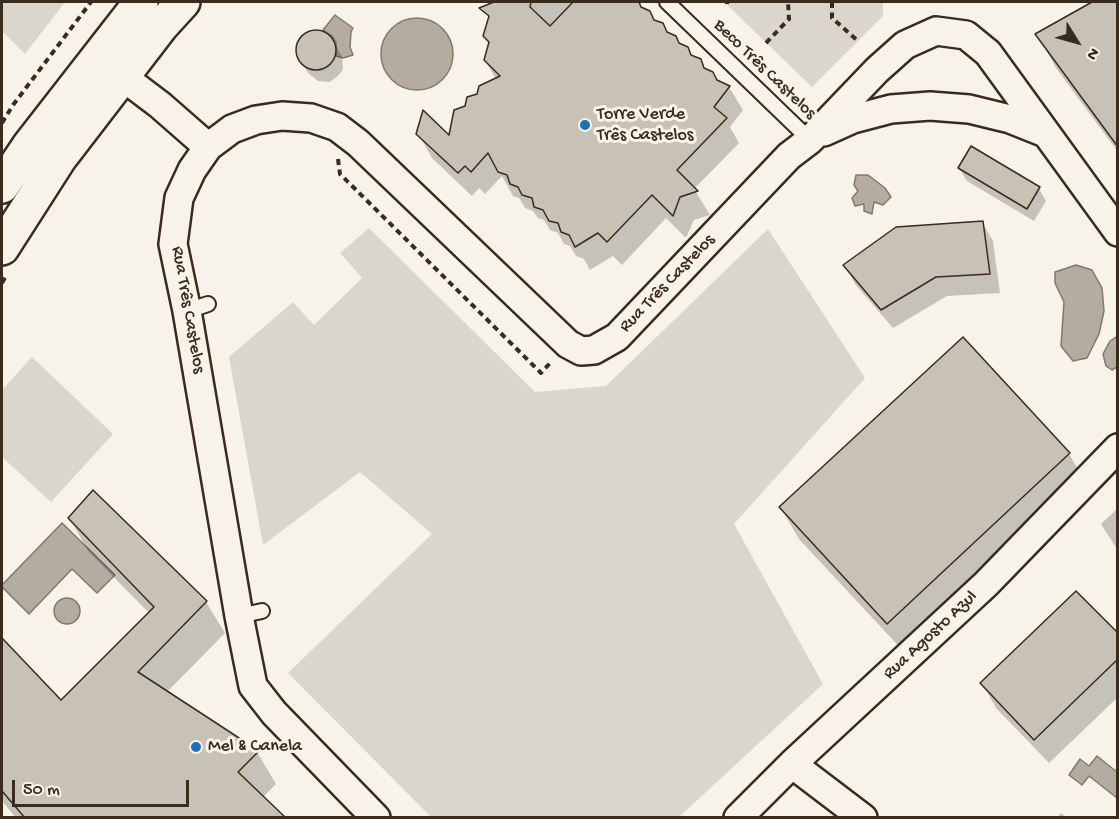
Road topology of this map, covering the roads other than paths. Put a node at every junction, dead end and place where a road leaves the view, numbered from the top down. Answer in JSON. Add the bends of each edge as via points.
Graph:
{"nodes":[{"id":1,"x":141,"y":2,"type":"edge"},
{"id":2,"x":183,"y":2,"type":"edge"},
{"id":3,"x":667,"y":2,"type":"edge"},
{"id":4,"x":123,"y":78,"type":"junction"},
{"id":5,"x":1045,"y":133,"type":"junction"},
{"id":6,"x":810,"y":140,"type":"junction"},
{"id":7,"x":208,"y":147,"type":"junction"},
{"id":8,"x":2,"y":186,"type":"edge"},
{"id":9,"x":1118,"y":232,"type":"edge"},
{"id":10,"x":5,"y":261,"type":"edge"},
{"id":11,"x":1118,"y":448,"type":"edge"},
{"id":12,"x":792,"y":764,"type":"junction"},
{"id":13,"x":376,"y":818,"type":"edge"},
{"id":14,"x":738,"y":818,"type":"edge"},
{"id":15,"x":863,"y":818,"type":"edge"}],
"edges":[{"from":1,"to":8,"type":"main road"},
{"from":2,"to":4,"type":"main road"},
{"from":3,"to":6,"type":"lane","name":"Beco Três Castelos"},
{"from":4,"to":7,"type":"street"},
{"from":4,"to":10,"type":"main road","via":[[59,159]]},
{"from":5,"to":6,"type":"street","name":"Rua Três Castelos","via":[[969,109],[930,106],[891,109],[853,119]]},
{"from":5,"to":6,"type":"street","name":"Rua Três Castelos","via":[[988,53],[966,35],[936,31],[905,45]]},
{"from":5,"to":9,"type":"street","name":"Rua Três Castelos"},
{"from":6,"to":7,"type":"street","name":"Rua Três Castelos","via":[[789,156],[617,337],[594,350],[581,351],[568,344],[337,127],[311,118],[282,116],[256,120],[232,129]]},
{"from":7,"to":13,"type":"street","name":"Rua Três Castelos","via":[[178,198],[173,244],[197,308],[250,613],[253,686]]},
{"from":11,"to":12,"type":"street","name":"Rua Agosto Azul","via":[[986,584]]},
{"from":12,"to":14,"type":"street","name":"Rua Agosto Azul"},
{"from":12,"to":15,"type":"street"}]}
